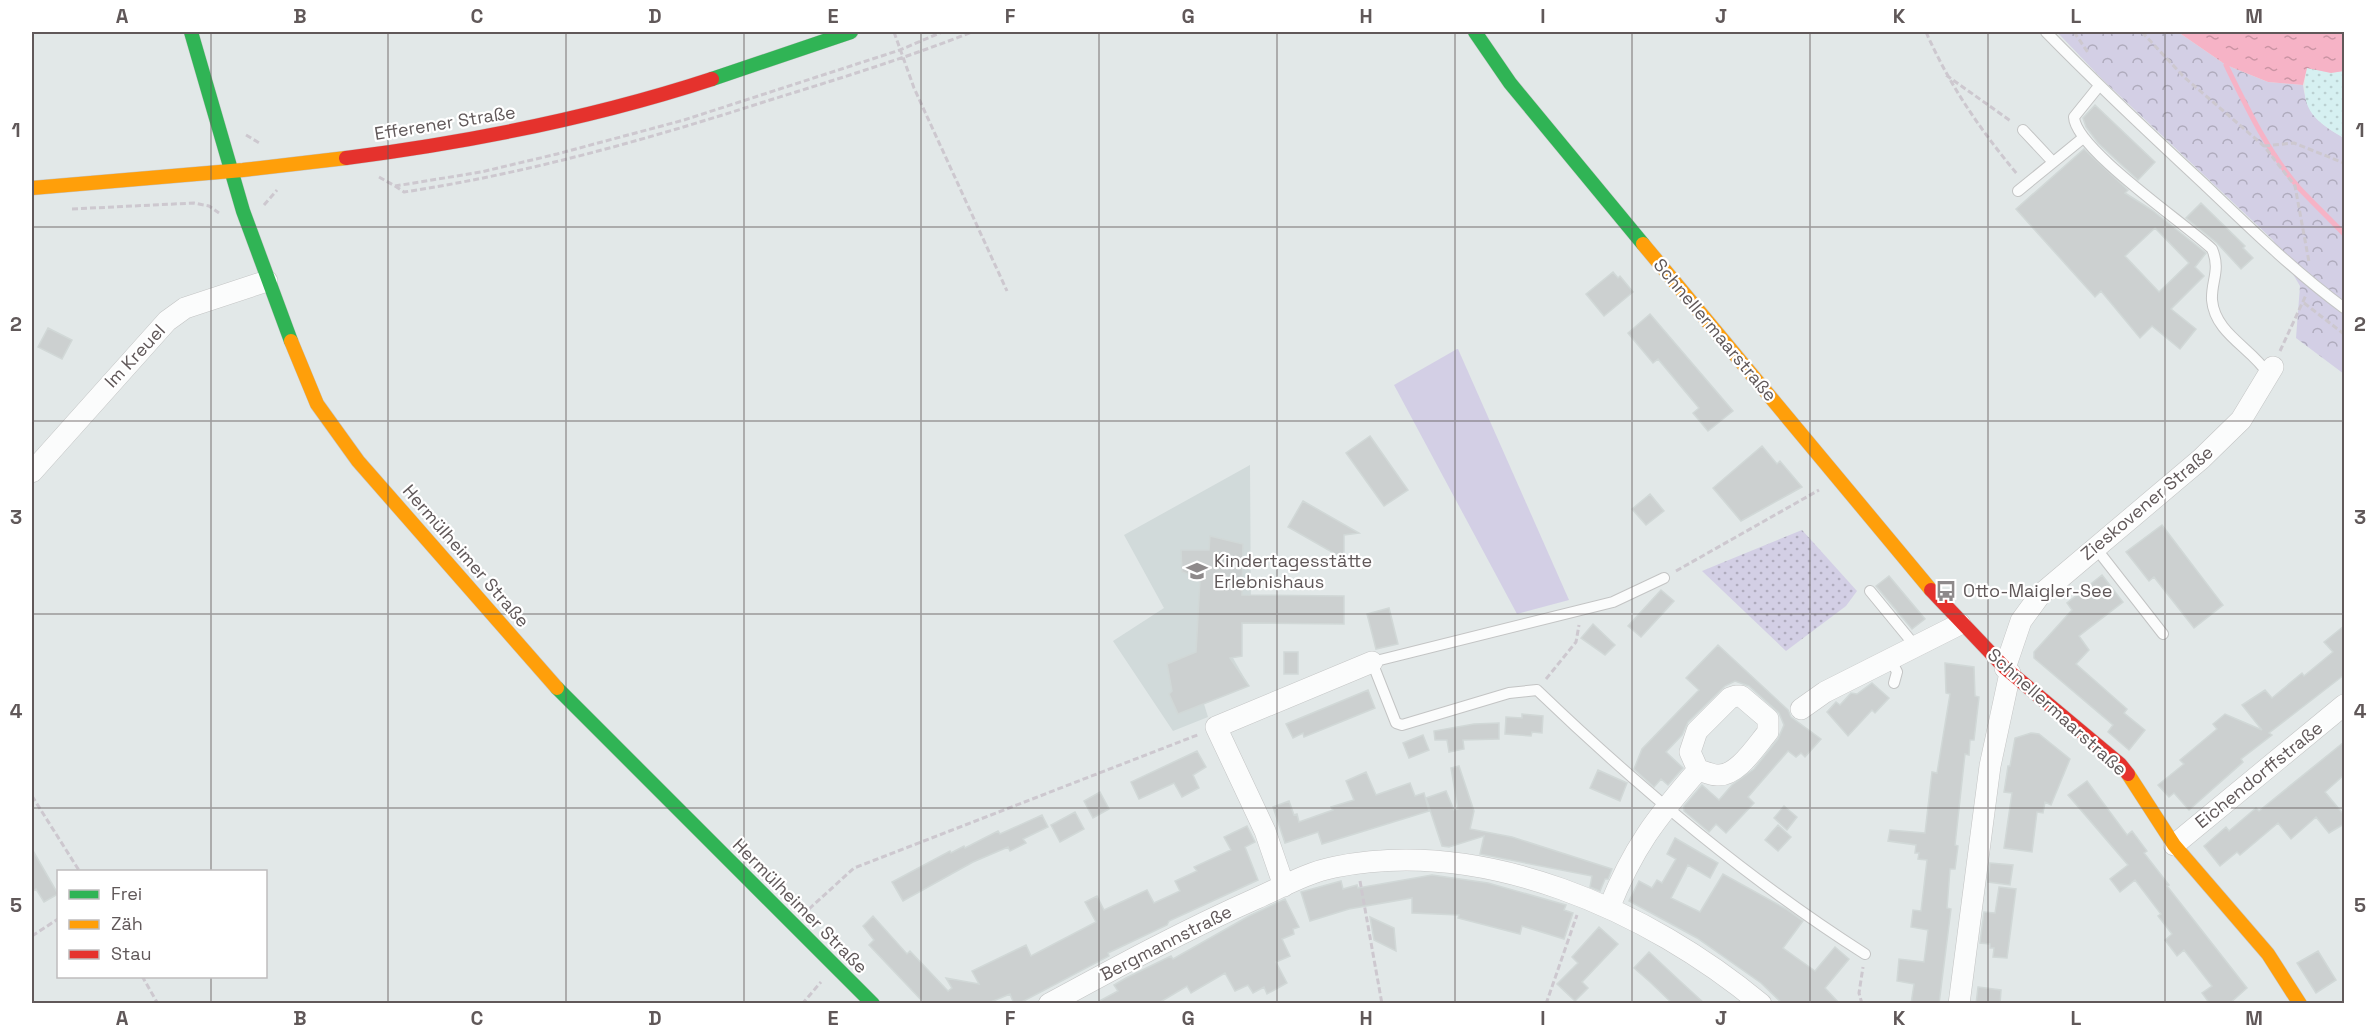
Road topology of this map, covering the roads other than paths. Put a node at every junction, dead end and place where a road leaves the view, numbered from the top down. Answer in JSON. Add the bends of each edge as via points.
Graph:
{"nodes":[{"id":1,"x":191,"y":32,"type":"edge"},
{"id":2,"x":851,"y":32,"type":"edge"},
{"id":3,"x":1475,"y":32,"type":"edge"},
{"id":4,"x":2046,"y":32,"type":"edge"},
{"id":5,"x":2099,"y":86,"type":"junction"},
{"id":6,"x":2023,"y":130,"type":"road end"},
{"id":7,"x":2084,"y":138,"type":"junction"},
{"id":8,"x":2054,"y":162,"type":"junction"},
{"id":9,"x":233,"y":171,"type":"junction"},
{"id":10,"x":32,"y":188,"type":"edge"},
{"id":11,"x":2022,"y":188,"type":"road end"},
{"id":12,"x":267,"y":281,"type":"junction"},
{"id":13,"x":2344,"y":308,"type":"edge"},
{"id":14,"x":2271,"y":370,"type":"joint"},
{"id":15,"x":32,"y":472,"type":"edge"},
{"id":16,"x":2095,"y":547,"type":"junction"},
{"id":17,"x":1664,"y":578,"type":"road end"},
{"id":18,"x":1870,"y":591,"type":"dead end"},
{"id":19,"x":1960,"y":624,"type":"junction"},
{"id":20,"x":2163,"y":634,"type":"dead end"},
{"id":21,"x":1916,"y":647,"type":"junction"},
{"id":22,"x":1891,"y":660,"type":"junction"},
{"id":23,"x":1372,"y":662,"type":"junction"},
{"id":24,"x":2008,"y":671,"type":"junction"},
{"id":25,"x":1893,"y":683,"type":"dead end"},
{"id":26,"x":2344,"y":705,"type":"edge"},
{"id":27,"x":1801,"y":709,"type":"dead end"},
{"id":28,"x":1698,"y":770,"type":"dead end"},
{"id":29,"x":1667,"y":805,"type":"junction"},
{"id":30,"x":2174,"y":845,"type":"junction"},
{"id":31,"x":1284,"y":886,"type":"junction"},
{"id":32,"x":1609,"y":908,"type":"junction"},
{"id":33,"x":1865,"y":954,"type":"road end"},
{"id":34,"x":873,"y":1004,"type":"edge"},
{"id":35,"x":1049,"y":1004,"type":"edge"},
{"id":36,"x":1761,"y":1004,"type":"edge"},
{"id":37,"x":1959,"y":1004,"type":"edge"},
{"id":38,"x":2300,"y":1004,"type":"edge"}],
"edges":[{"from":1,"to":9,"type":"street","name":"Hermülheimer Straße"},
{"from":2,"to":9,"type":"street","name":"Efferener Straße","via":[[590,115],[477,138]]},
{"from":3,"to":19,"type":"street","name":"Schnellermaarstraße","via":[[1510,83]]},
{"from":4,"to":5,"type":"lane"},
{"from":5,"to":7,"type":"lane","via":[[2074,117],[2074,124]]},
{"from":5,"to":13,"type":"lane","via":[[2310,283]]},
{"from":6,"to":8,"type":"lane"},
{"from":7,"to":8,"type":"lane"},
{"from":7,"to":14,"type":"lane","via":[[2150,200],[2212,249],[2216,260],[2212,300],[2223,329]]},
{"from":8,"to":11,"type":"lane"},
{"from":9,"to":10,"type":"street","name":"Efferener Straße"},
{"from":9,"to":12,"type":"street","name":"Hermülheimer Straße"},
{"from":12,"to":15,"type":"street","name":"Im Kreuel","via":[[185,308],[167,321]]},
{"from":12,"to":34,"type":"street","name":"Hermülheimer Straße","via":[[317,404],[358,461],[570,703],[798,920]]},
{"from":14,"to":16,"type":"street","name":"Zieskovener Straße","via":[[2241,420]]},
{"from":16,"to":20,"type":"lane"},
{"from":16,"to":24,"type":"street","name":"Zieskovener Straße","via":[[2040,594],[2021,621]]},
{"from":17,"to":23,"type":"lane","via":[[1613,602]]},
{"from":18,"to":21,"type":"lane"},
{"from":19,"to":21,"type":"street"},
{"from":19,"to":24,"type":"street","name":"Schnellermaarstraße"},
{"from":21,"to":22,"type":"street"},
{"from":22,"to":25,"type":"lane","via":[[1897,672]]},
{"from":22,"to":27,"type":"street","via":[[1825,692]]},
{"from":23,"to":29,"type":"lane","via":[[1396,723],[1509,693],[1537,690],[1601,752]]},
{"from":23,"to":31,"type":"street","via":[[1216,727],[1265,831]]},
{"from":24,"to":30,"type":"street","name":"Schnellermaarstraße","via":[[2120,764]]},
{"from":24,"to":37,"type":"street","name":"Zieskovener Straße","via":[[1990,766]]},
{"from":26,"to":30,"type":"street","name":"Eichendorffstraße"},
{"from":28,"to":29,"type":"street"},
{"from":29,"to":32,"type":"street","via":[[1632,855]]},
{"from":29,"to":33,"type":"lane","via":[[1762,884]]},
{"from":30,"to":38,"type":"street","name":"Schnellermaarstraße","via":[[2268,954]]},
{"from":31,"to":32,"type":"street","name":"Bergmannstraße","via":[[1332,867],[1404,859],[1476,866],[1583,896]]},
{"from":31,"to":35,"type":"street","name":"Bergmannstraße","via":[[1200,923]]},
{"from":32,"to":36,"type":"street","name":"Bergmannstraße","via":[[1654,929],[1728,976]]}]}
